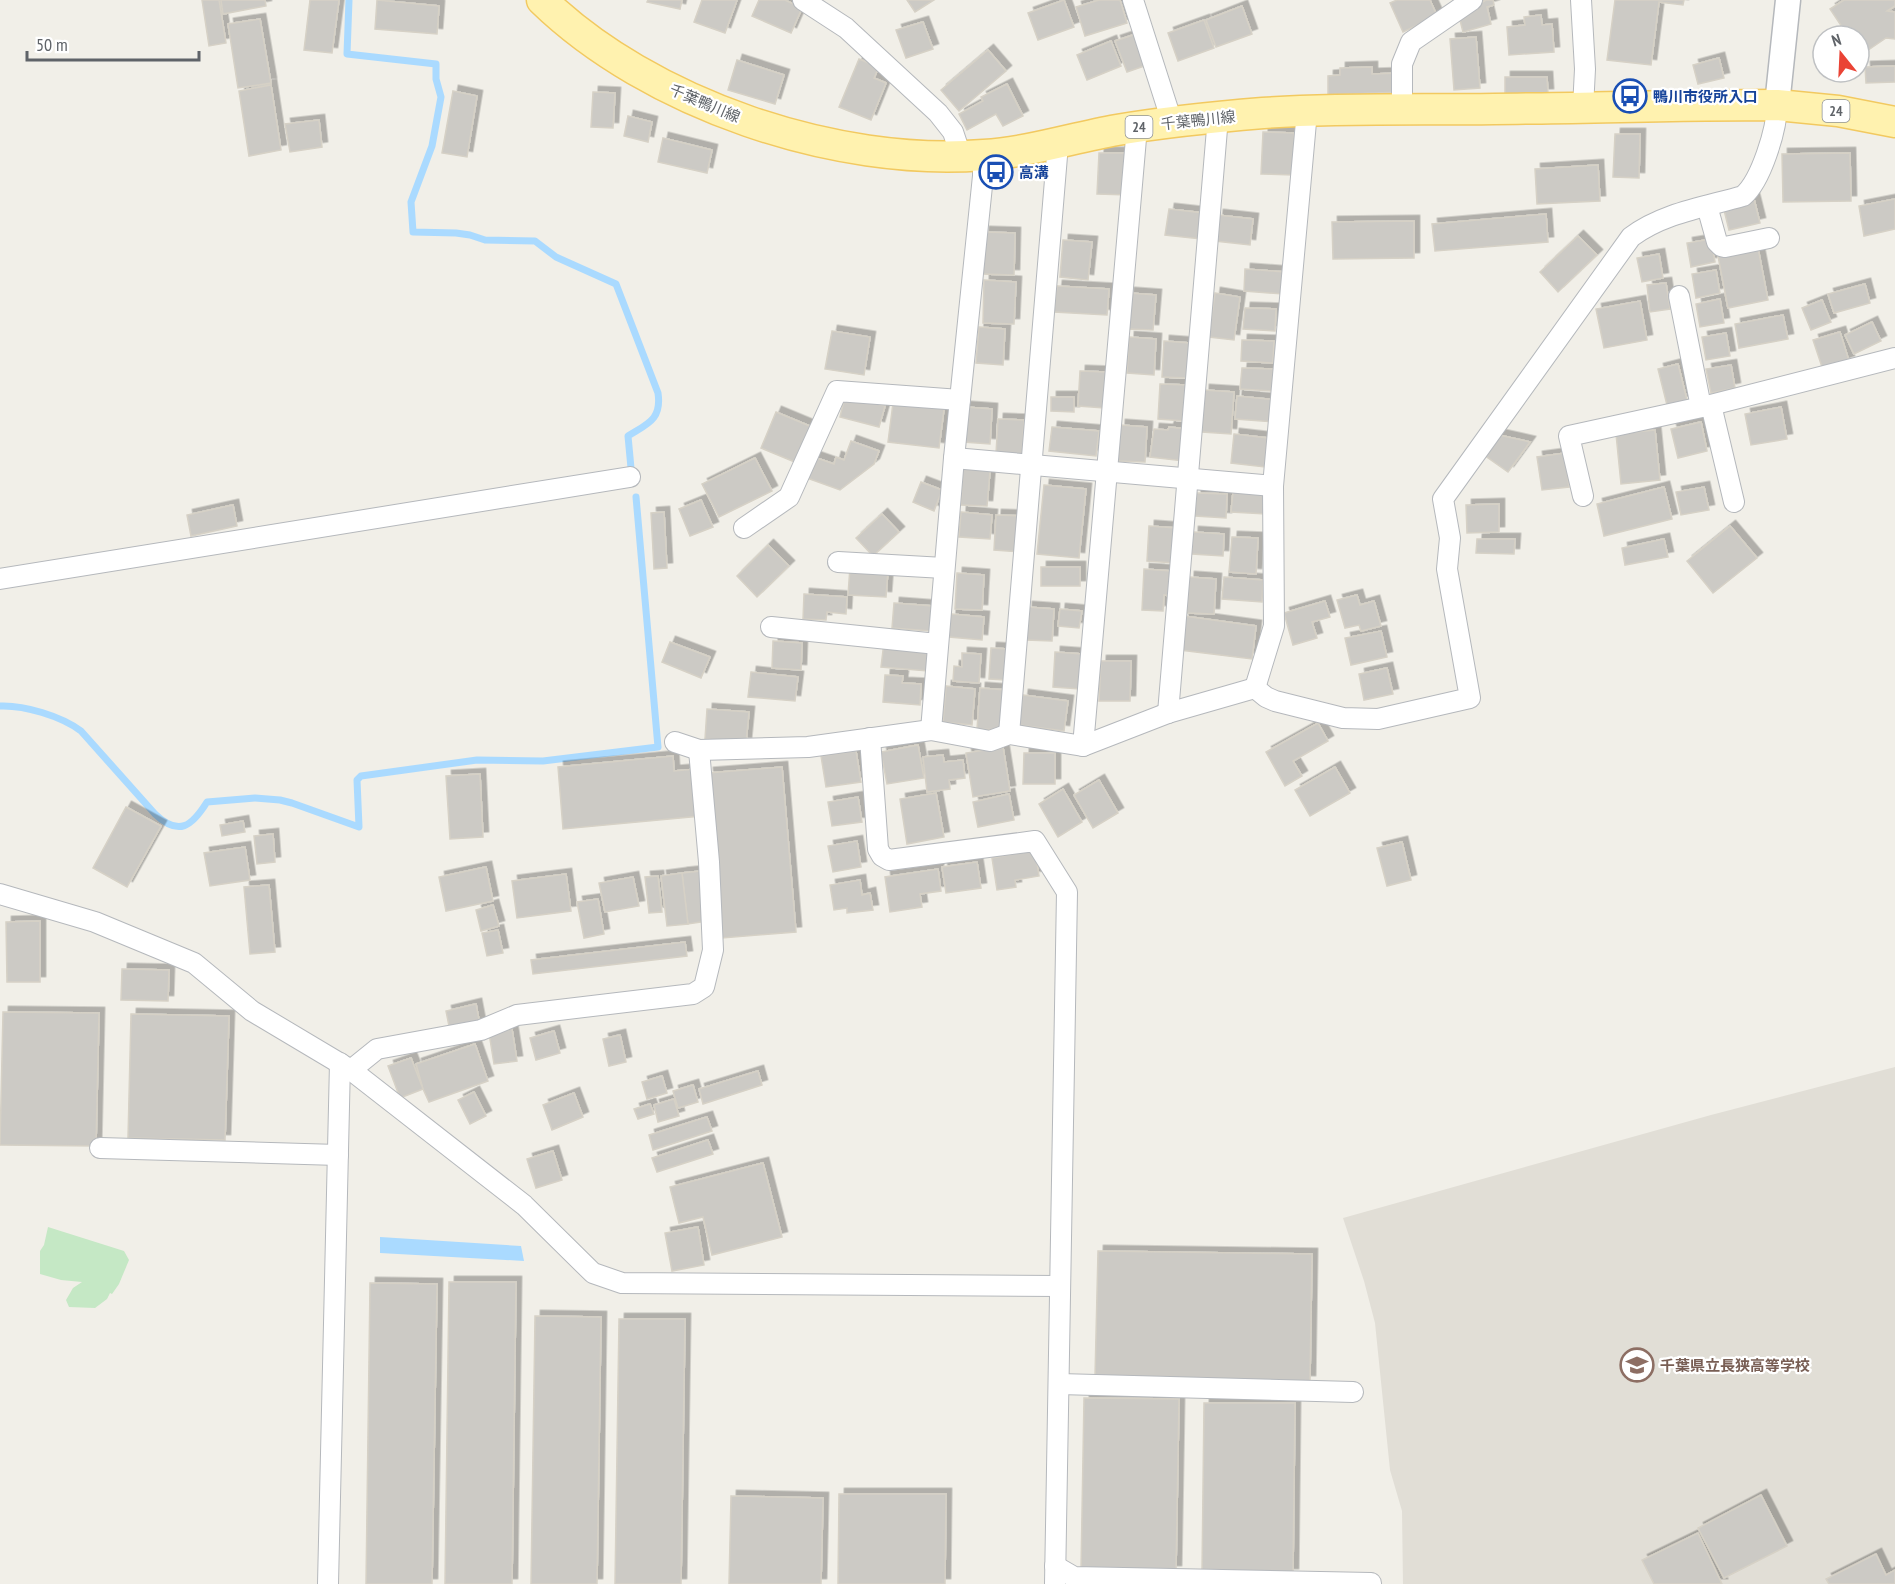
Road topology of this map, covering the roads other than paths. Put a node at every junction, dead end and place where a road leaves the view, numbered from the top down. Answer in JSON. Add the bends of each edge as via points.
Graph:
{"nodes":[{"id":1,"x":542,"y":0,"type":"edge"},
{"id":2,"x":803,"y":0,"type":"edge"},
{"id":3,"x":1133,"y":0,"type":"edge"},
{"id":4,"x":1472,"y":0,"type":"edge"},
{"id":5,"x":1581,"y":0,"type":"edge"},
{"id":6,"x":1788,"y":0,"type":"edge"},
{"id":7,"x":1776,"y":105,"type":"junction"},
{"id":8,"x":1583,"y":108,"type":"junction"},
{"id":9,"x":1402,"y":109,"type":"junction"},
{"id":10,"x":1307,"y":111,"type":"junction"},
{"id":11,"x":1218,"y":117,"type":"junction"},
{"id":12,"x":1172,"y":122,"type":"junction"},
{"id":13,"x":1895,"y":122,"type":"edge"},
{"id":14,"x":1137,"y":127,"type":"junction"},
{"id":15,"x":1058,"y":144,"type":"junction"},
{"id":16,"x":970,"y":156,"type":"junction"},
{"id":17,"x":1707,"y":206,"type":"junction"},
{"id":18,"x":1769,"y":238,"type":"dead end"},
{"id":19,"x":1679,"y":296,"type":"dead end"},
{"id":20,"x":1895,"y":358,"type":"edge"},
{"id":21,"x":960,"y":400,"type":"junction"},
{"id":22,"x":1706,"y":406,"type":"junction"},
{"id":23,"x":954,"y":458,"type":"junction"},
{"id":24,"x":1031,"y":465,"type":"junction"},
{"id":25,"x":1107,"y":472,"type":"junction"},
{"id":26,"x":630,"y":477,"type":"dead end"},
{"id":27,"x":1188,"y":479,"type":"junction"},
{"id":28,"x":1273,"y":486,"type":"junction"},
{"id":29,"x":1583,"y":496,"type":"dead end"},
{"id":30,"x":1734,"y":502,"type":"dead end"},
{"id":31,"x":744,"y":528,"type":"dead end"},
{"id":32,"x":838,"y":562,"type":"dead end"},
{"id":33,"x":944,"y":568,"type":"junction"},
{"id":34,"x":0,"y":579,"type":"edge"},
{"id":35,"x":771,"y":627,"type":"dead end"},
{"id":36,"x":937,"y":644,"type":"junction"},
{"id":37,"x":1255,"y":688,"type":"junction"},
{"id":38,"x":1168,"y":713,"type":"junction"},
{"id":39,"x":931,"y":730,"type":"junction"},
{"id":40,"x":1009,"y":734,"type":"junction"},
{"id":41,"x":870,"y":738,"type":"junction"},
{"id":42,"x":675,"y":742,"type":"dead end"},
{"id":43,"x":1083,"y":746,"type":"junction"},
{"id":44,"x":699,"y":750,"type":"junction"},
{"id":45,"x":0,"y":894,"type":"edge"},
{"id":46,"x":345,"y":1067,"type":"junction"},
{"id":47,"x":100,"y":1148,"type":"dead end"},
{"id":48,"x":338,"y":1155,"type":"junction"},
{"id":49,"x":1060,"y":1286,"type":"junction"},
{"id":50,"x":1059,"y":1384,"type":"junction"},
{"id":51,"x":1353,"y":1392,"type":"dead end"},
{"id":52,"x":1055,"y":1575,"type":"edge"},
{"id":53,"x":1371,"y":1583,"type":"edge"},
{"id":54,"x":328,"y":1584,"type":"edge"}],
"edges":[{"from":1,"to":16,"type":"main road","name":"千葉鴨川線","number":"24","via":[[609,55],[655,82],[756,124],[885,153],[934,158]]},
{"from":2,"to":16,"type":"street","via":[[846,28],[938,113],[957,144]]},
{"from":3,"to":12,"type":"street"},
{"from":4,"to":9,"type":"street","via":[[1411,42],[1402,64]]},
{"from":5,"to":8,"type":"street"},
{"from":6,"to":7,"type":"street"},
{"from":7,"to":8,"type":"main road","name":"千葉鴨川線","number":"24"},
{"from":7,"to":13,"type":"main road","name":"千葉鴨川線","number":"24"},
{"from":7,"to":17,"type":"street","via":[[1777,120],[1751,189],[1743,196]]},
{"from":8,"to":9,"type":"main road","name":"千葉鴨川線","number":"24"},
{"from":9,"to":10,"type":"main road","name":"千葉鴨川線","number":"24"},
{"from":10,"to":11,"type":"main road","name":"千葉鴨川線","number":"24"},
{"from":10,"to":28,"type":"street"},
{"from":11,"to":12,"type":"main road","name":"千葉鴨川線","number":"24"},
{"from":11,"to":27,"type":"street"},
{"from":12,"to":14,"type":"main road","name":"千葉鴨川線","number":"24"},
{"from":14,"to":15,"type":"main road","name":"千葉鴨川線","number":"24"},
{"from":14,"to":25,"type":"street"},
{"from":15,"to":16,"type":"main road","name":"千葉鴨川線","number":"24"},
{"from":15,"to":24,"type":"street"},
{"from":16,"to":21,"type":"street","via":[[983,176]]},
{"from":17,"to":18,"type":"street","via":[[1721,246]]},
{"from":17,"to":37,"type":"street","via":[[1645,226],[1631,237],[1443,499],[1449,538],[1447,569],[1470,698],[1378,719],[1343,718],[1275,701]]},
{"from":19,"to":22,"type":"street"},
{"from":20,"to":22,"type":"street"},
{"from":21,"to":23,"type":"street"},
{"from":21,"to":31,"type":"street","via":[[837,391],[789,497]]},
{"from":22,"to":29,"type":"street","via":[[1569,436]]},
{"from":22,"to":30,"type":"street"},
{"from":23,"to":24,"type":"street"},
{"from":23,"to":33,"type":"street"},
{"from":24,"to":25,"type":"street"},
{"from":24,"to":40,"type":"street"},
{"from":25,"to":27,"type":"street"},
{"from":25,"to":43,"type":"street"},
{"from":26,"to":34,"type":"street"},
{"from":27,"to":28,"type":"street"},
{"from":27,"to":38,"type":"street"},
{"from":28,"to":37,"type":"street","via":[[1274,626]]},
{"from":32,"to":33,"type":"street"},
{"from":33,"to":36,"type":"street"},
{"from":35,"to":36,"type":"street"},
{"from":36,"to":39,"type":"street"},
{"from":37,"to":38,"type":"street"},
{"from":38,"to":43,"type":"street"},
{"from":39,"to":40,"type":"street","via":[[990,741]]},
{"from":39,"to":41,"type":"street"},
{"from":40,"to":43,"type":"street"},
{"from":41,"to":44,"type":"street","via":[[808,747]]},
{"from":41,"to":49,"type":"street","via":[[878,849],[882,856],[889,860],[1035,841],[1067,892]]},
{"from":42,"to":44,"type":"street"},
{"from":44,"to":46,"type":"street","via":[[713,950],[704,987],[693,994],[518,1015],[481,1030],[377,1049]]},
{"from":45,"to":46,"type":"street","via":[[95,922],[194,963],[252,1011]]},
{"from":46,"to":48,"type":"street"},
{"from":46,"to":49,"type":"street","via":[[524,1205],[593,1274],[606,1279],[622,1283]]},
{"from":47,"to":48,"type":"street"},
{"from":48,"to":54,"type":"street"},
{"from":49,"to":50,"type":"street"},
{"from":50,"to":51,"type":"street"},
{"from":50,"to":52,"type":"street"},
{"from":52,"to":53,"type":"street"}]}
